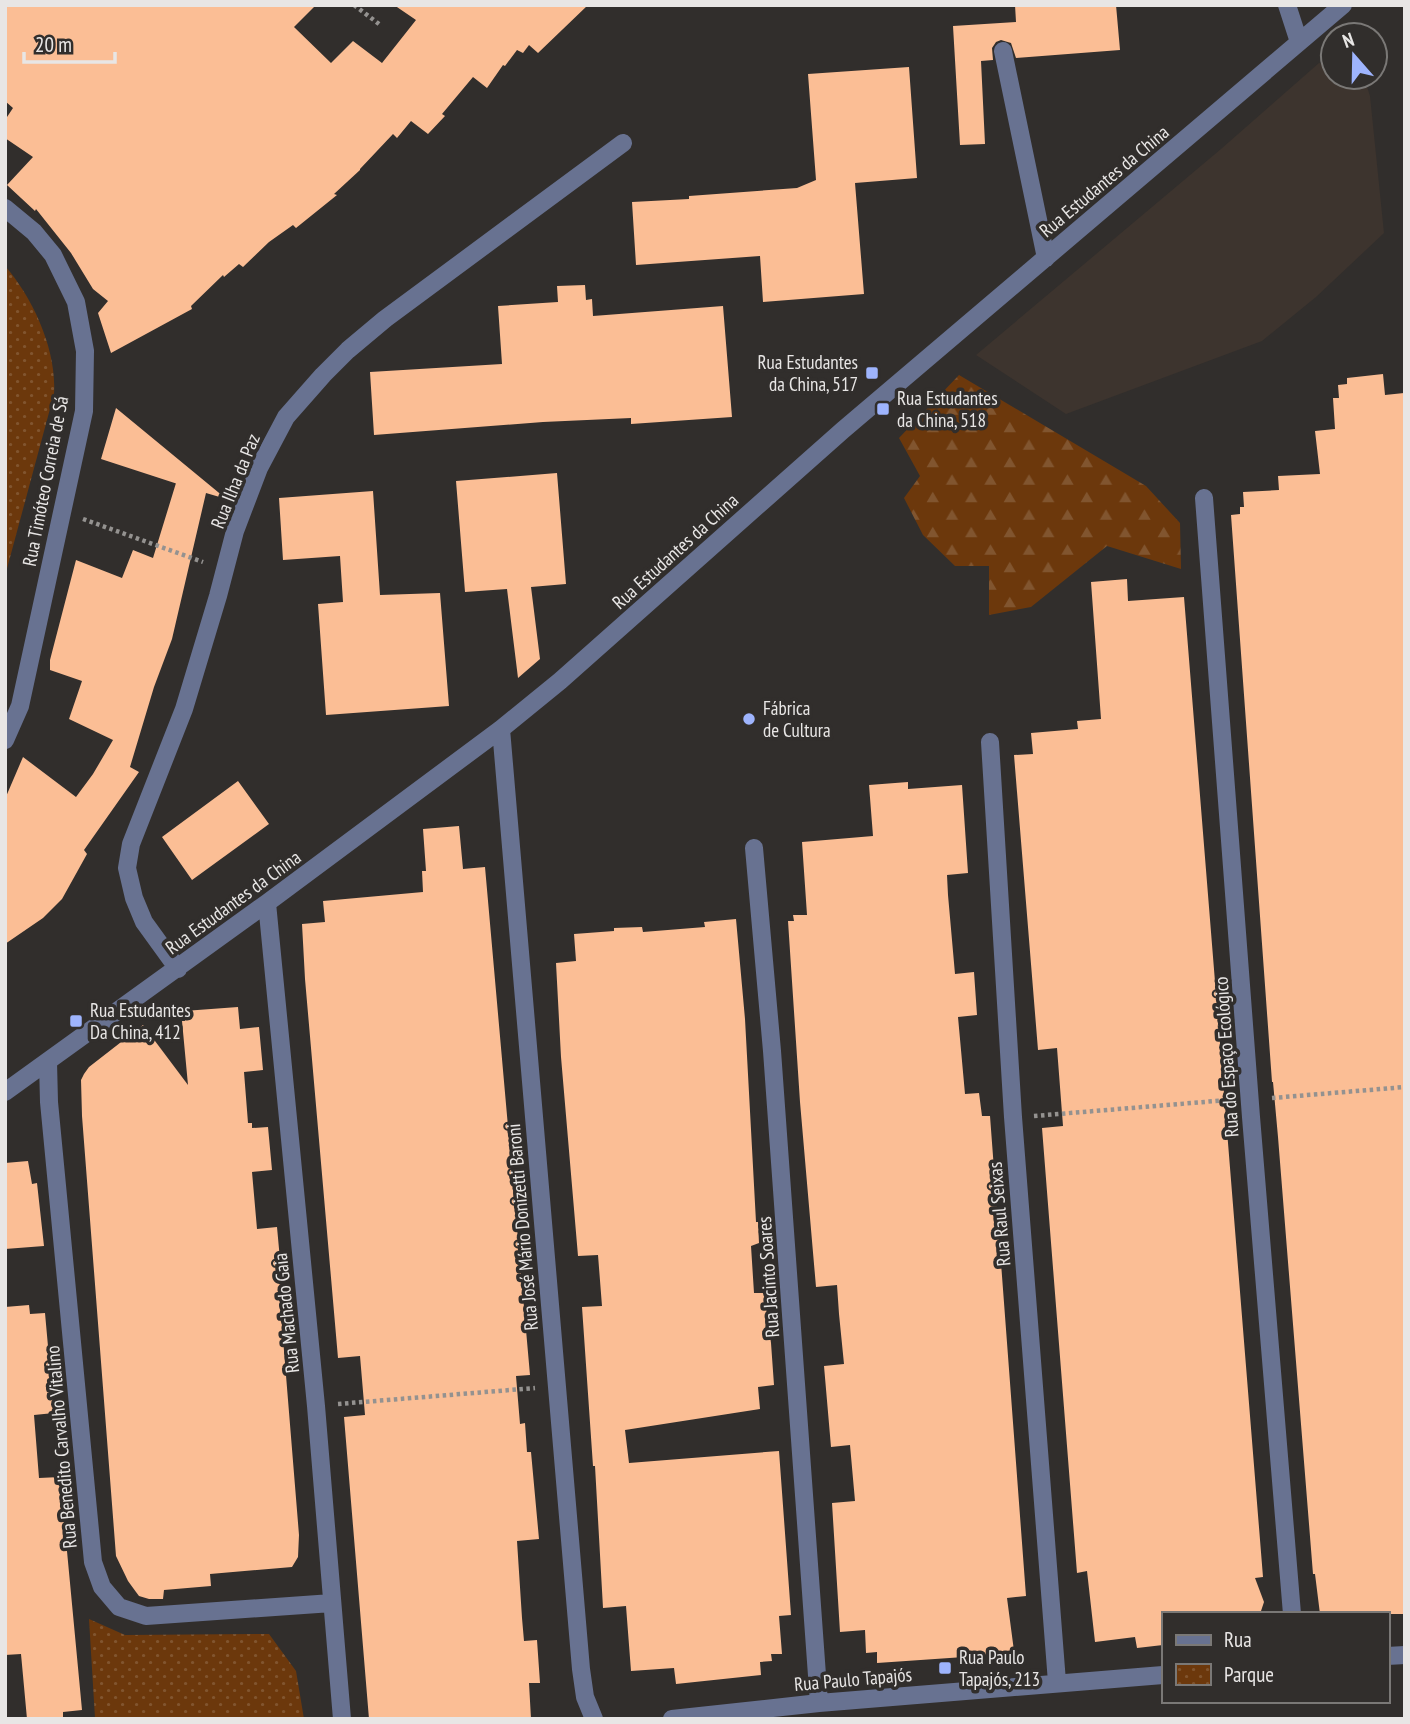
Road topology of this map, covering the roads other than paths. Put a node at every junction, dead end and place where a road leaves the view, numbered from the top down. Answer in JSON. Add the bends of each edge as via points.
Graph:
{"nodes":[{"id":1,"x":1287,"y":5,"type":"edge"},
{"id":2,"x":1343,"y":5,"type":"edge"},
{"id":3,"x":1299,"y":43,"type":"junction"},
{"id":4,"x":1003,"y":51,"type":"dead end"},
{"id":5,"x":623,"y":143,"type":"dead end"},
{"id":6,"x":5,"y":208,"type":"edge"},
{"id":7,"x":1046,"y":258,"type":"junction"},
{"id":8,"x":1204,"y":498,"type":"dead end"},
{"id":9,"x":501,"y":729,"type":"junction"},
{"id":10,"x":5,"y":740,"type":"edge"},
{"id":11,"x":990,"y":742,"type":"dead end"},
{"id":12,"x":754,"y":848,"type":"dead end"},
{"id":13,"x":267,"y":903,"type":"junction"},
{"id":14,"x":178,"y":969,"type":"junction"},
{"id":15,"x":48,"y":1062,"type":"junction"},
{"id":16,"x":5,"y":1092,"type":"edge"},
{"id":17,"x":332,"y":1603,"type":"junction"},
{"id":18,"x":1292,"y":1612,"type":"edge"},
{"id":19,"x":1162,"y":1675,"type":"edge"},
{"id":20,"x":1057,"y":1682,"type":"junction"},
{"id":21,"x":819,"y":1703,"type":"junction"},
{"id":22,"x":342,"y":1719,"type":"edge"},
{"id":23,"x":594,"y":1719,"type":"edge"},
{"id":24,"x":672,"y":1719,"type":"edge"}],
"edges":[{"from":1,"to":3,"type":"street"},
{"from":2,"to":3,"type":"street","name":"Rua Estudantes da China"},
{"from":3,"to":7,"type":"street","name":"Rua Estudantes da China"},
{"from":4,"to":7,"type":"street"},
{"from":5,"to":14,"type":"street","name":"Rua Ilha da Paz","via":[[348,350],[286,417],[262,461],[235,531],[184,709],[131,844],[128,868],[134,898],[144,922]]},
{"from":6,"to":10,"type":"street","name":"Rua Timóteo Correia de Sá","via":[[53,255],[76,302],[85,351],[84,411],[20,706]]},
{"from":7,"to":9,"type":"street","name":"Rua Estudantes da China"},
{"from":8,"to":18,"type":"street","name":"Rua do Espaço Ecológico"},
{"from":9,"to":13,"type":"street","name":"Rua Estudantes da China"},
{"from":9,"to":23,"type":"street","name":"Rua José Mário Donizetti Baroni","via":[[581,1669]]},
{"from":11,"to":20,"type":"street","name":"Rua Raul Seixas","via":[[1013,1117]]},
{"from":12,"to":21,"type":"street","name":"Rua Jacinto Soares"},
{"from":13,"to":14,"type":"street","name":"Rua Estudantes da China"},
{"from":13,"to":17,"type":"street","name":"Rua Machado Gaia"},
{"from":14,"to":15,"type":"street","name":"Rua Estudantes da China"},
{"from":15,"to":16,"type":"street","name":"Rua Estudantes da China"},
{"from":15,"to":17,"type":"street","name":"Rua Benedito Carvalho Vitalino","via":[[93,1562],[102,1587],[119,1607],[146,1616]]},
{"from":17,"to":22,"type":"street","name":"Rua Machado Gaia"},
{"from":19,"to":20,"type":"street","name":"Rua Paulo Tapajós"},
{"from":20,"to":21,"type":"street","name":"Rua Paulo Tapajós"},
{"from":21,"to":24,"type":"street","name":"Rua Paulo Tapajós"}]}
